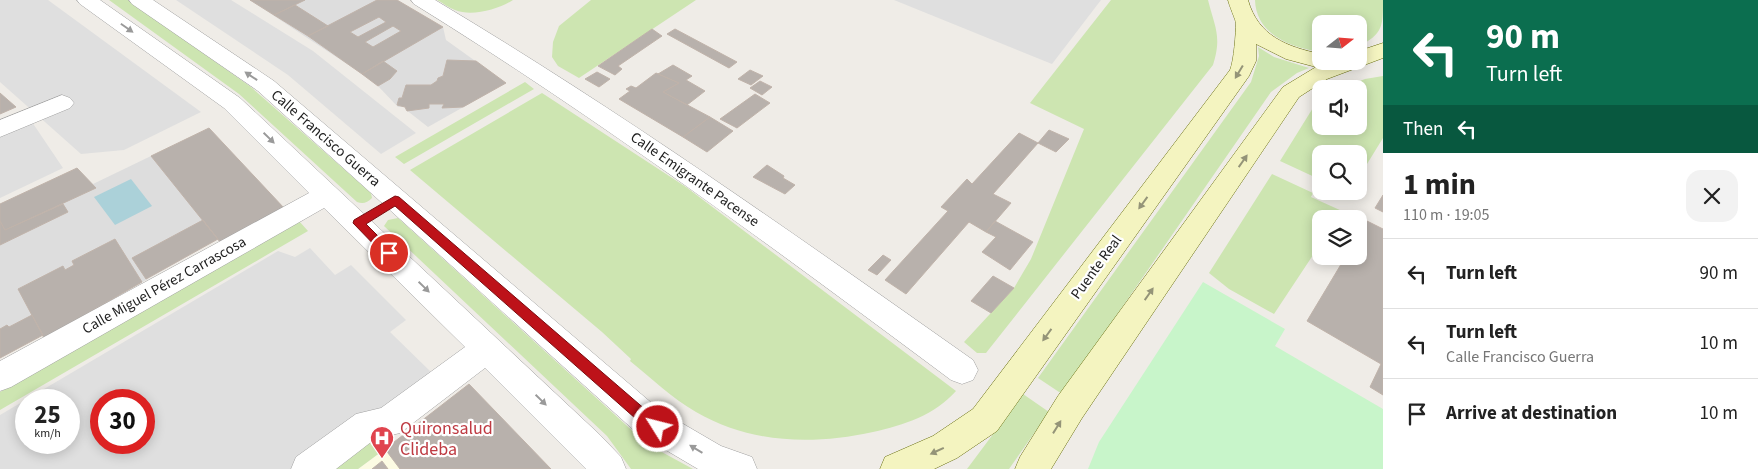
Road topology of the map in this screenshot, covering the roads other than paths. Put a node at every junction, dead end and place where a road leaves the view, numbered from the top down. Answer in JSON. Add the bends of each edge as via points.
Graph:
{"nodes":[{"id":1,"x":87,"y":0,"type":"edge"},
{"id":2,"x":138,"y":0,"type":"edge"},
{"id":3,"x":421,"y":0,"type":"edge"},
{"id":4,"x":1242,"y":13,"type":"edge"},
{"id":5,"x":1383,"y":50,"type":"edge"},
{"id":6,"x":1368,"y":54,"type":"edge"},
{"id":7,"x":1312,"y":58,"type":"edge"},
{"id":8,"x":1325,"y":70,"type":"edge"},
{"id":9,"x":62,"y":103,"type":"dead end"},
{"id":10,"x":0,"y":130,"type":"edge"},
{"id":11,"x":328,"y":194,"type":"junction"},
{"id":12,"x":395,"y":200,"type":"junction"},
{"id":13,"x":358,"y":223,"type":"junction"},
{"id":14,"x":488,"y":348,"type":"junction"},
{"id":15,"x":962,"y":370,"type":"dead end"},
{"id":16,"x":0,"y":377,"type":"edge"},
{"id":17,"x":308,"y":469,"type":"edge"},
{"id":18,"x":609,"y":469,"type":"edge"},
{"id":19,"x":740,"y":469,"type":"edge"},
{"id":20,"x":897,"y":469,"type":"edge"},
{"id":21,"x":1032,"y":469,"type":"edge"}],
"edges":[{"from":1,"to":11,"type":"street","one_way":true,"via":[[232,102]]},
{"from":12,"to":2,"type":"street","name":"Calle Francisco Guerra","one_way":true,"via":[[266,86]]},
{"from":3,"to":15,"type":"street","name":"Calle Emigrante Pacense","via":[[548,78],[696,179]]},
{"from":4,"to":7,"type":"main road","name":"Puente Real","via":[[1265,40],[1297,56]]},
{"from":4,"to":20,"type":"main road","name":"Puente Real","one_way":true,"via":[[1244,61],[1241,71],[985,420],[945,447]]},
{"from":5,"to":6,"type":"main road"},
{"from":21,"to":8,"type":"main road","one_way":true,"via":[[1070,407],[1291,92]]},
{"from":9,"to":10,"type":"street"},
{"from":11,"to":13,"type":"street"},
{"from":11,"to":16,"type":"street","name":"Calle Miguel Pérez Carrascosa"},
{"from":12,"to":13,"type":"street"},
{"from":19,"to":12,"type":"street","name":"Calle Francisco Guerra","one_way":true,"via":[[711,458],[649,422]]},
{"from":13,"to":14,"type":"street","one_way":true},
{"from":14,"to":17,"type":"street","via":[[388,422],[368,425]]},
{"from":14,"to":18,"type":"street","one_way":true}]}
